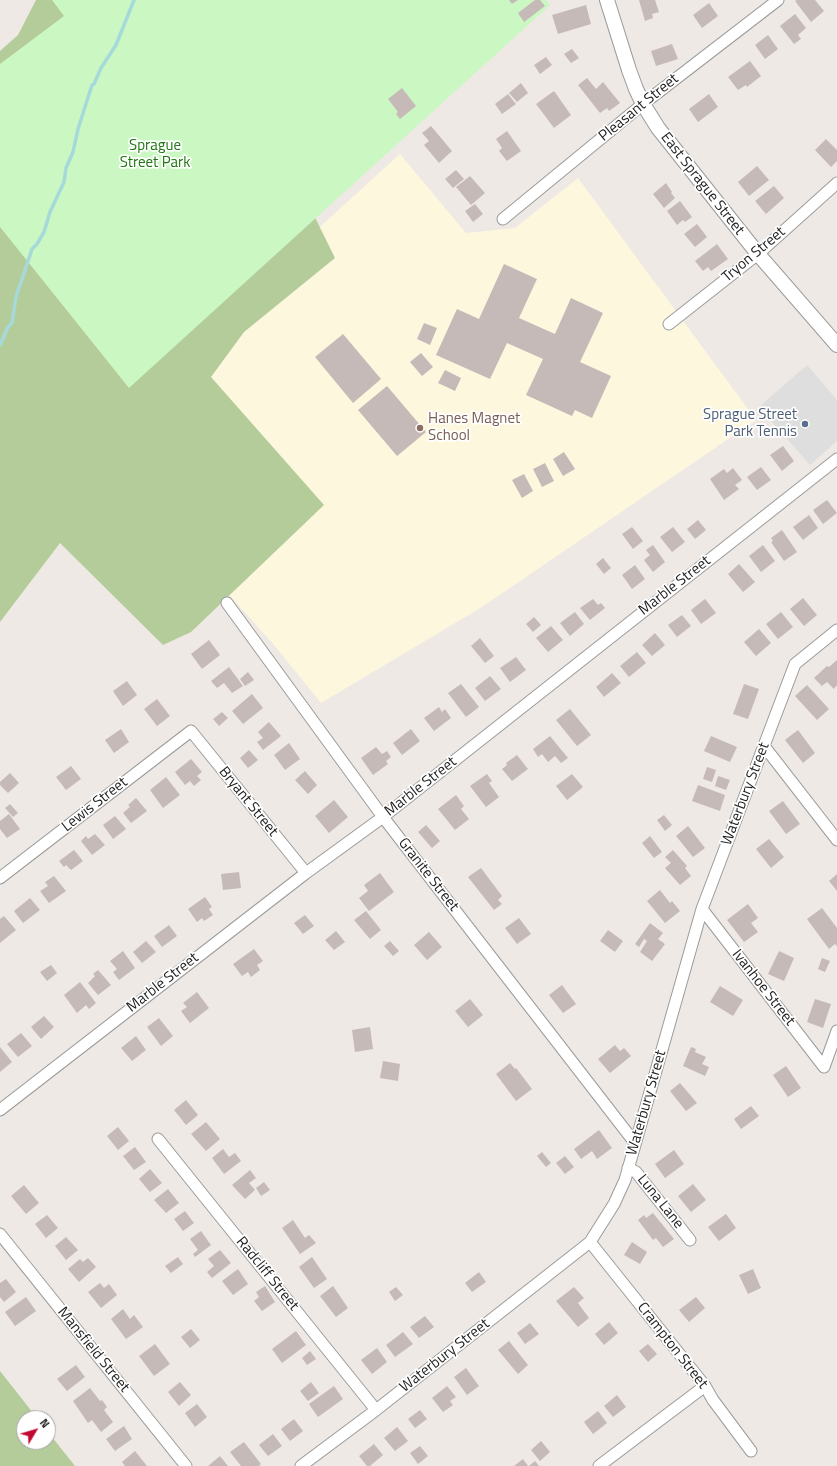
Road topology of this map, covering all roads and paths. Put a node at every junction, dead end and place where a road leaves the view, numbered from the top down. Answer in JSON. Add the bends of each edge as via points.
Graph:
{"nodes":[{"id":1,"x":607,"y":0,"type":"edge"},
{"id":2,"x":778,"y":0,"type":"edge"},
{"id":3,"x":643,"y":104,"type":"junction"},
{"id":4,"x":837,"y":183,"type":"edge"},
{"id":5,"x":503,"y":219,"type":"dead end"},
{"id":6,"x":758,"y":254,"type":"junction"},
{"id":7,"x":669,"y":324,"type":"dead end"},
{"id":8,"x":837,"y":345,"type":"edge"},
{"id":9,"x":837,"y":459,"type":"edge"},
{"id":10,"x":227,"y":602,"type":"dead end"},
{"id":11,"x":837,"y":630,"type":"edge"},
{"id":12,"x":191,"y":731,"type":"joint"},
{"id":13,"x":764,"y":746,"type":"junction"},
{"id":14,"x":383,"y":818,"type":"junction"},
{"id":15,"x":837,"y":840,"type":"edge"},
{"id":16,"x":306,"y":873,"type":"junction"},
{"id":17,"x":0,"y":878,"type":"edge"},
{"id":18,"x":702,"y":909,"type":"junction"},
{"id":19,"x":837,"y":1031,"type":"edge"},
{"id":20,"x":0,"y":1110,"type":"edge"},
{"id":21,"x":158,"y":1139,"type":"dead end"},
{"id":22,"x":635,"y":1143,"type":"junction"},
{"id":23,"x":628,"y":1168,"type":"junction"},
{"id":24,"x":0,"y":1234,"type":"edge"},
{"id":25,"x":690,"y":1240,"type":"dead end"},
{"id":26,"x":590,"y":1242,"type":"junction"},
{"id":27,"x":705,"y":1386,"type":"junction"},
{"id":28,"x":376,"y":1410,"type":"junction"},
{"id":29,"x":751,"y":1451,"type":"dead end"},
{"id":30,"x":186,"y":1466,"type":"edge"},
{"id":31,"x":301,"y":1466,"type":"edge"},
{"id":32,"x":599,"y":1466,"type":"edge"}],
"edges":[{"from":1,"to":3,"type":"street","name":"East Sprague Street","via":[[629,70]]},
{"from":2,"to":3,"type":"street","name":"Pleasant Street"},
{"from":3,"to":5,"type":"street","name":"Pleasant Street"},
{"from":3,"to":6,"type":"street","name":"East Sprague Street","via":[[658,128]]},
{"from":4,"to":6,"type":"street","name":"Tryon Street"},
{"from":6,"to":7,"type":"street","name":"Tryon Street"},
{"from":6,"to":8,"type":"street","name":"East Sprague Street"},
{"from":9,"to":14,"type":"street","name":"Marble Street"},
{"from":10,"to":14,"type":"street","name":"Granite Street"},
{"from":11,"to":13,"type":"street","name":"Waterbury Street","via":[[795,664]]},
{"from":12,"to":16,"type":"street","name":"Bryant Street"},
{"from":12,"to":17,"type":"street","name":"Lewis Street"},
{"from":13,"to":15,"type":"street"},
{"from":13,"to":18,"type":"street","name":"Waterbury Street"},
{"from":14,"to":16,"type":"street","name":"Marble Street"},
{"from":14,"to":22,"type":"street","name":"Granite Street"},
{"from":16,"to":20,"type":"street","name":"Marble Street"},
{"from":18,"to":19,"type":"street","name":"Ivanhoe Street","via":[[824,1066]]},
{"from":18,"to":22,"type":"street","name":"Waterbury Street"},
{"from":21,"to":28,"type":"street","name":"Radcliff Street"},
{"from":22,"to":23,"type":"street","name":"Waterbury Street"},
{"from":23,"to":25,"type":"street","name":"Luna Lane","via":[[636,1172]]},
{"from":23,"to":26,"type":"street","name":"Waterbury Street","via":[[614,1204]]},
{"from":24,"to":30,"type":"street","name":"Mansfield Street"},
{"from":26,"to":27,"type":"street","name":"Crampton Street"},
{"from":26,"to":28,"type":"street","name":"Waterbury Street"},
{"from":27,"to":29,"type":"street","name":"Crampton Street"},
{"from":27,"to":32,"type":"street"},
{"from":28,"to":31,"type":"street","name":"Waterbury Street"}]}
